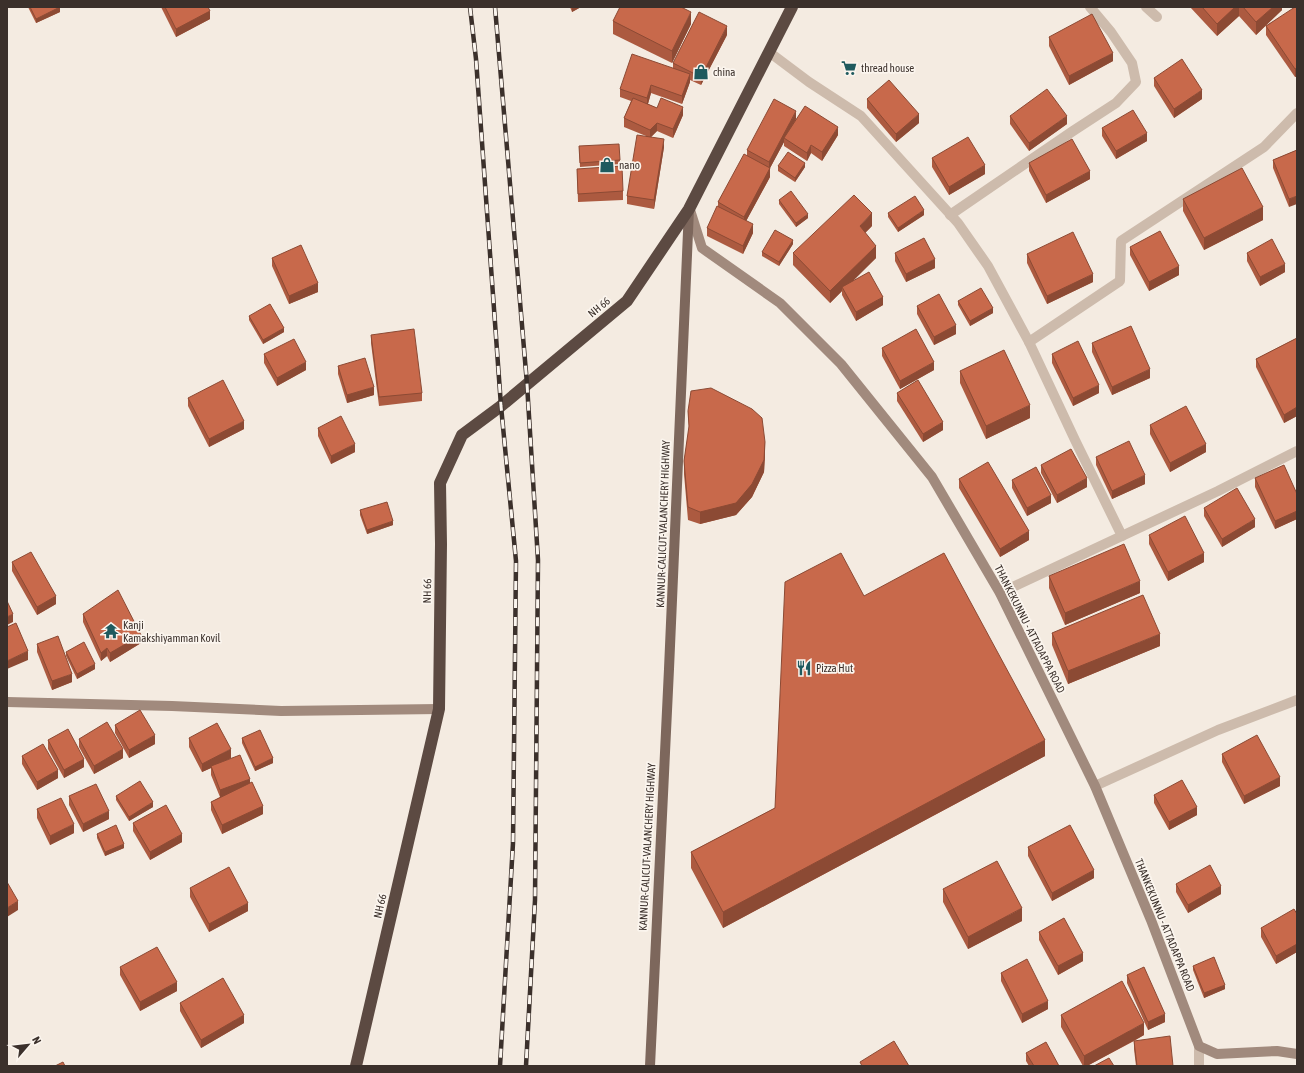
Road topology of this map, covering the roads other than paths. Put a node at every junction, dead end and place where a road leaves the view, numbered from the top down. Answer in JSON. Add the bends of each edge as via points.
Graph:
{"nodes":[{"id":1,"x":792,"y":7,"type":"edge"},
{"id":2,"x":1090,"y":7,"type":"edge"},
{"id":3,"x":1146,"y":7,"type":"edge"},
{"id":4,"x":1157,"y":17,"type":"dead end"},
{"id":5,"x":769,"y":52,"type":"junction"},
{"id":6,"x":1297,"y":113,"type":"edge"},
{"id":7,"x":689,"y":209,"type":"junction"},
{"id":8,"x":950,"y":215,"type":"junction"},
{"id":9,"x":1029,"y":342,"type":"junction"},
{"id":10,"x":1297,"y":452,"type":"edge"},
{"id":11,"x":1122,"y":536,"type":"junction"},
{"id":12,"x":1000,"y":593,"type":"junction"},
{"id":13,"x":1297,"y":700,"type":"edge"},
{"id":14,"x":7,"y":702,"type":"edge"},
{"id":15,"x":439,"y":709,"type":"junction"},
{"id":16,"x":1095,"y":786,"type":"junction"},
{"id":17,"x":1199,"y":1046,"type":"junction"},
{"id":18,"x":1297,"y":1054,"type":"edge"},
{"id":19,"x":356,"y":1066,"type":"edge"},
{"id":20,"x":650,"y":1066,"type":"edge"},
{"id":21,"x":1199,"y":1066,"type":"edge"}],
"edges":[{"from":1,"to":5,"type":"highway","name":"KANNUR-CALICUT-VALANCHERY HIGHWAY"},
{"from":2,"to":8,"type":"street","via":[[1132,63],[1136,82],[1116,103]]},
{"from":3,"to":4,"type":"street"},
{"from":5,"to":7,"type":"highway","name":"KANNUR-CALICUT-VALANCHERY HIGHWAY"},
{"from":5,"to":8,"type":"street","via":[[861,116]]},
{"from":6,"to":9,"type":"street","via":[[1264,147],[1121,241],[1120,281]]},
{"from":7,"to":12,"type":"main road","name":"THANKEKUNNU - ATTADAPPA ROAD","via":[[702,248],[780,303],[841,364],[932,477]]},
{"from":7,"to":15,"type":"highway","name":"NH 66","number":"NH 66","via":[[627,301],[501,406],[462,435],[440,483]]},
{"from":7,"to":20,"type":"main road","name":"KANNUR-CALICUT-VALANCHERY HIGHWAY"},
{"from":8,"to":9,"type":"street","via":[[988,266]]},
{"from":9,"to":11,"type":"street"},
{"from":10,"to":11,"type":"street"},
{"from":11,"to":12,"type":"street"},
{"from":12,"to":16,"type":"main road","name":"THANKEKUNNU - ATTADAPPA ROAD"},
{"from":13,"to":16,"type":"street","via":[[1218,730]]},
{"from":14,"to":15,"type":"main road","via":[[281,711]]},
{"from":15,"to":19,"type":"highway","name":"NH 66","number":"NH 66"},
{"from":16,"to":17,"type":"main road","name":"THANKEKUNNU - ATTADAPPA ROAD"},
{"from":17,"to":18,"type":"main road","via":[[1217,1054],[1277,1051]]},
{"from":17,"to":21,"type":"street"}]}
